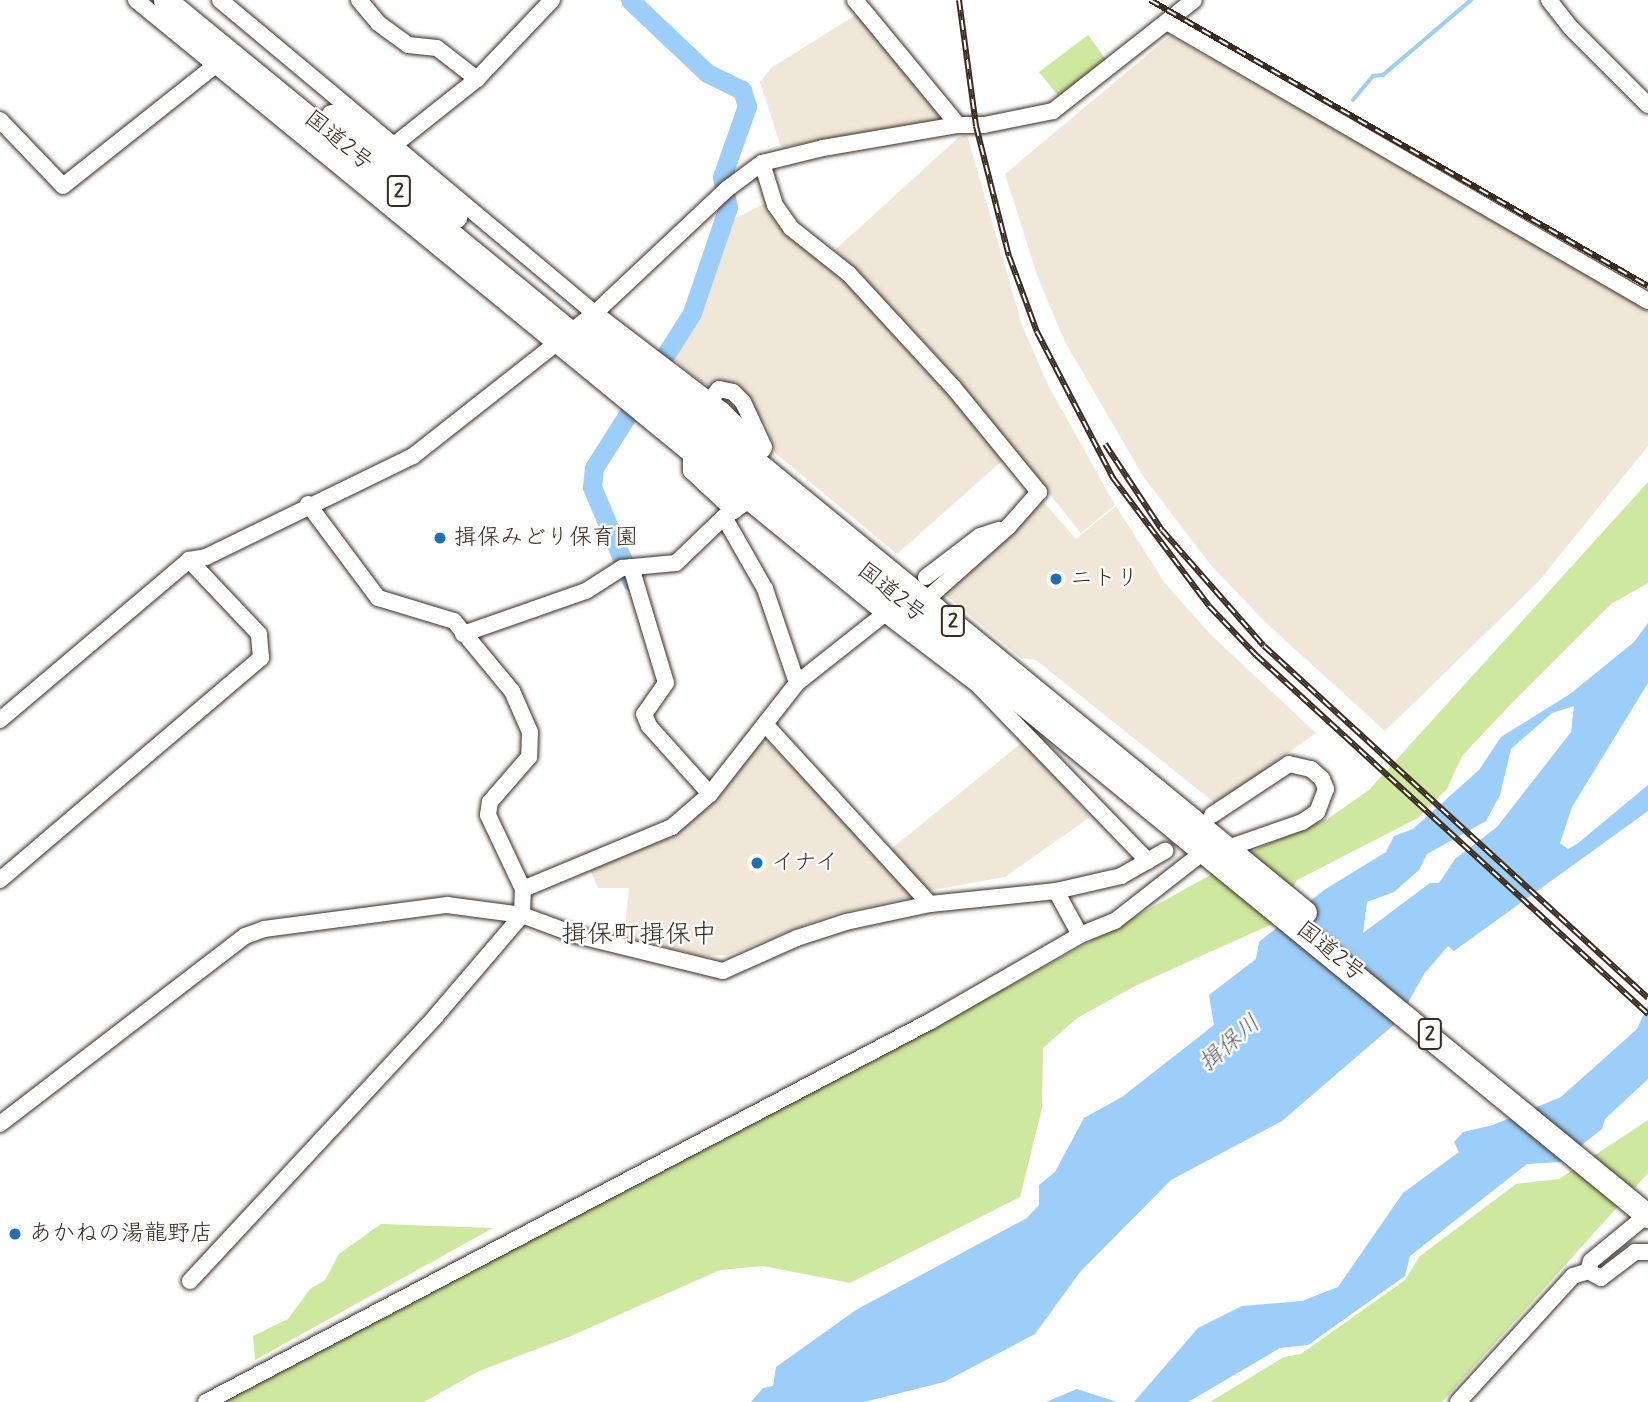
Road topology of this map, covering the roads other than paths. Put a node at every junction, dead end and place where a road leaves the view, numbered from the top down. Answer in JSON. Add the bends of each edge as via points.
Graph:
{"nodes":[{"id":1,"x":136,"y":0,"type":"edge"},
{"id":2,"x":164,"y":0,"type":"edge"},
{"id":3,"x":188,"y":0,"type":"edge"},
{"id":4,"x":220,"y":0,"type":"edge"},
{"id":5,"x":359,"y":0,"type":"edge"},
{"id":6,"x":552,"y":0,"type":"edge"},
{"id":7,"x":855,"y":0,"type":"edge"},
{"id":8,"x":1194,"y":0,"type":"edge"},
{"id":9,"x":1549,"y":0,"type":"edge"},
{"id":10,"x":1167,"y":22,"type":"junction"},
{"id":11,"x":223,"y":59,"type":"junction"},
{"id":12,"x":478,"y":79,"type":"junction"},
{"id":13,"x":1648,"y":105,"type":"edge"},
{"id":14,"x":0,"y":120,"type":"edge"},
{"id":15,"x":958,"y":125,"type":"junction"},
{"id":16,"x":388,"y":150,"type":"junction"},
{"id":17,"x":762,"y":163,"type":"junction"},
{"id":18,"x":1648,"y":301,"type":"edge"},
{"id":19,"x":575,"y":327,"type":"junction"},
{"id":20,"x":648,"y":385,"type":"junction"},
{"id":21,"x":711,"y":399,"type":"dead end"},
{"id":22,"x":761,"y":457,"type":"junction"},
{"id":23,"x":691,"y":458,"type":"dead end"},
{"id":24,"x":756,"y":495,"type":"junction"},
{"id":25,"x":308,"y":504,"type":"junction"},
{"id":26,"x":729,"y":514,"type":"junction"},
{"id":27,"x":189,"y":560,"type":"junction"},
{"id":28,"x":631,"y":567,"type":"junction"},
{"id":29,"x":926,"y":588,"type":"junction"},
{"id":30,"x":893,"y":607,"type":"junction"},
{"id":31,"x":463,"y":634,"type":"junction"},
{"id":32,"x":850,"y":634,"type":"dead end"},
{"id":33,"x":795,"y":679,"type":"junction"},
{"id":34,"x":0,"y":720,"type":"edge"},
{"id":35,"x":765,"y":724,"type":"junction"},
{"id":36,"x":710,"y":794,"type":"junction"},
{"id":37,"x":1212,"y":815,"type":"dead end"},
{"id":38,"x":1165,"y":851,"type":"dead end"},
{"id":39,"x":1227,"y":857,"type":"junction"},
{"id":40,"x":1148,"y":861,"type":"junction"},
{"id":41,"x":0,"y":880,"type":"edge"},
{"id":42,"x":523,"y":889,"type":"junction"},
{"id":43,"x":1056,"y":891,"type":"junction"},
{"id":44,"x":930,"y":904,"type":"junction"},
{"id":45,"x":522,"y":915,"type":"junction"},
{"id":46,"x":1080,"y":935,"type":"junction"},
{"id":47,"x":0,"y":1124,"type":"edge"},
{"id":48,"x":1642,"y":1202,"type":"edge"},
{"id":49,"x":1648,"y":1252,"type":"edge"},
{"id":50,"x":1588,"y":1271,"type":"junction"},
{"id":51,"x":190,"y":1281,"type":"dead end"},
{"id":52,"x":206,"y":1402,"type":"edge"},
{"id":53,"x":1458,"y":1402,"type":"edge"}],
"edges":[{"from":1,"to":11,"type":"street"},
{"from":2,"to":11,"type":"highway","name":"国道2号","number":"2"},
{"from":3,"to":16,"type":"highway","name":"国道2号","number":"2"},
{"from":4,"to":16,"type":"street"},
{"from":5,"to":12,"type":"street","via":[[378,23],[408,44],[437,48]]},
{"from":6,"to":12,"type":"street"},
{"from":7,"to":15,"type":"street"},
{"from":8,"to":10,"type":"street"},
{"from":9,"to":13,"type":"street"},
{"from":10,"to":15,"type":"street","via":[[1060,107],[984,125]]},
{"from":10,"to":18,"type":"street"},
{"from":11,"to":14,"type":"street","via":[[63,186]]},
{"from":11,"to":19,"type":"highway","name":"国道2号","number":"2"},
{"from":12,"to":16,"type":"street"},
{"from":15,"to":17,"type":"street","via":[[783,155]]},
{"from":16,"to":19,"type":"highway","name":"国道2号","number":"2"},
{"from":17,"to":19,"type":"street","via":[[727,189]]},
{"from":17,"to":29,"type":"street","via":[[775,205],[790,228],[849,274],[953,387],[1039,492],[1008,527]]},
{"from":19,"to":20,"type":"highway","name":"国道2号","number":"2"},
{"from":19,"to":25,"type":"street","via":[[413,456]]},
{"from":20,"to":22,"type":"highway","name":"国道2号","number":"2"},
{"from":20,"to":24,"type":"highway","name":"国道2号","number":"2"},
{"from":21,"to":22,"type":"street","via":[[719,390],[733,392],[765,444]]},
{"from":22,"to":29,"type":"highway","name":"国道2号","number":"2"},
{"from":23,"to":26,"type":"street","via":[[691,471]]},
{"from":24,"to":26,"type":"street"},
{"from":24,"to":30,"type":"highway","name":"国道2号","number":"2"},
{"from":25,"to":27,"type":"street","via":[[262,531]]},
{"from":25,"to":31,"type":"street","via":[[378,598],[395,606],[425,608],[454,621]]},
{"from":26,"to":28,"type":"street","via":[[676,563]]},
{"from":26,"to":33,"type":"street","via":[[765,589]]},
{"from":27,"to":34,"type":"street"},
{"from":27,"to":41,"type":"street","via":[[259,634],[261,657]]},
{"from":28,"to":31,"type":"street","via":[[586,591]]},
{"from":28,"to":36,"type":"street","via":[[666,683],[644,714],[649,726]]},
{"from":29,"to":39,"type":"highway","name":"国道2号","number":"2"},
{"from":30,"to":33,"type":"street"},
{"from":30,"to":39,"type":"highway","name":"国道2号","number":"2"},
{"from":30,"to":40,"type":"street","via":[[977,684]]},
{"from":31,"to":42,"type":"street","via":[[512,691],[530,732],[529,757],[490,802],[488,815]]},
{"from":32,"to":33,"type":"street"},
{"from":33,"to":35,"type":"street"},
{"from":35,"to":36,"type":"street"},
{"from":35,"to":44,"type":"street"},
{"from":36,"to":42,"type":"street","via":[[672,827]]},
{"from":37,"to":39,"type":"street","via":[[1289,764],[1311,769],[1326,789],[1317,812]]},
{"from":38,"to":40,"type":"street"},
{"from":39,"to":46,"type":"street","via":[[1115,921]]},
{"from":39,"to":48,"type":"highway","name":"国道2号","number":"2"},
{"from":40,"to":43,"type":"street","via":[[1121,876]]},
{"from":42,"to":45,"type":"street"},
{"from":43,"to":44,"type":"street"},
{"from":43,"to":46,"type":"street"},
{"from":44,"to":45,"type":"street","via":[[809,934],[723,971],[576,935]]},
{"from":45,"to":47,"type":"street","via":[[447,905],[264,929],[245,936]]},
{"from":45,"to":51,"type":"street","via":[[435,1017]]},
{"from":46,"to":52,"type":"street","via":[[929,1022]]},
{"from":48,"to":50,"type":"street","via":[[1591,1261]]},
{"from":49,"to":50,"type":"street","via":[[1635,1252],[1601,1278]]},
{"from":50,"to":53,"type":"street","via":[[1573,1276]]}]}
